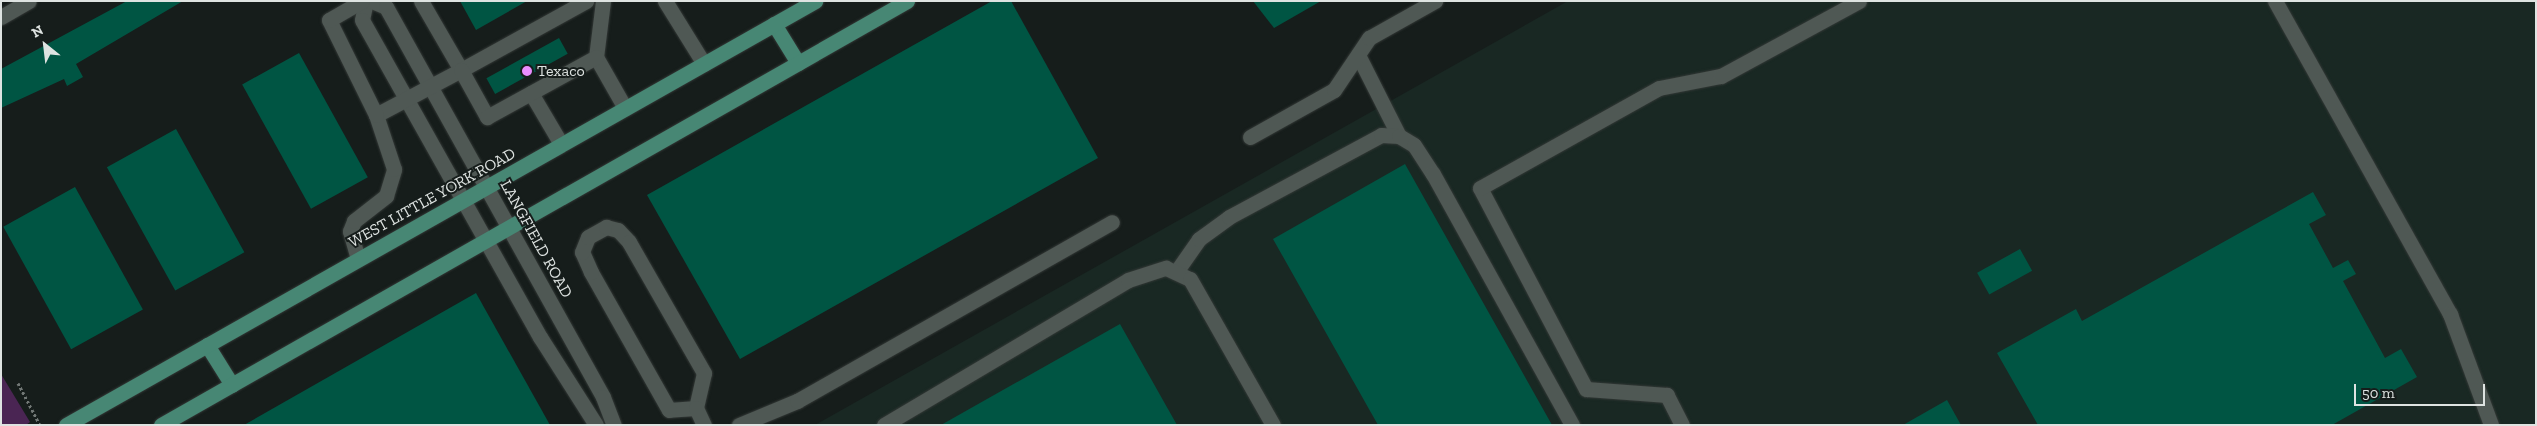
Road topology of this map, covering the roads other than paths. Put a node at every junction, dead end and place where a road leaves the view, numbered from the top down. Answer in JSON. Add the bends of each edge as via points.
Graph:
{"nodes":[{"id":1,"x":29,"y":1,"type":"edge"},
{"id":2,"x":362,"y":1,"type":"edge"},
{"id":3,"x":366,"y":1,"type":"edge"},
{"id":4,"x":421,"y":1,"type":"edge"},
{"id":5,"x":586,"y":1,"type":"edge"},
{"id":6,"x":603,"y":1,"type":"edge"},
{"id":7,"x":665,"y":1,"type":"edge"},
{"id":8,"x":815,"y":1,"type":"edge"},
{"id":9,"x":907,"y":1,"type":"edge"},
{"id":10,"x":1435,"y":1,"type":"edge"},
{"id":11,"x":1859,"y":1,"type":"edge"},
{"id":12,"x":2275,"y":1,"type":"edge"},
{"id":13,"x":379,"y":4,"type":"edge"},
{"id":14,"x":1,"y":17,"type":"edge"},
{"id":15,"x":774,"y":24,"type":"junction"},
{"id":16,"x":1358,"y":55,"type":"junction"},
{"id":17,"x":596,"y":58,"type":"junction"},
{"id":18,"x":704,"y":64,"type":"junction"},
{"id":19,"x":798,"y":64,"type":"junction"},
{"id":20,"x":460,"y":70,"type":"junction"},
{"id":21,"x":432,"y":87,"type":"junction"},
{"id":22,"x":531,"y":93,"type":"junction"},
{"id":23,"x":406,"y":99,"type":"junction"},
{"id":24,"x":625,"y":108,"type":"junction"},
{"id":25,"x":376,"y":115,"type":"junction"},
{"id":26,"x":1399,"y":136,"type":"junction"},
{"id":27,"x":1250,"y":137,"type":"dead end"},
{"id":28,"x":561,"y":144,"type":"junction"},
{"id":29,"x":486,"y":186,"type":"junction"},
{"id":30,"x":462,"y":200,"type":"junction"},
{"id":31,"x":1112,"y":222,"type":"dead end"},
{"id":32,"x":509,"y":228,"type":"junction"},
{"id":33,"x":485,"y":241,"type":"junction"},
{"id":34,"x":358,"y":259,"type":"junction"},
{"id":35,"x":1176,"y":272,"type":"junction"},
{"id":36,"x":207,"y":345,"type":"junction"},
{"id":37,"x":232,"y":385,"type":"junction"},
{"id":38,"x":696,"y":408,"type":"junction"},
{"id":39,"x":66,"y":425,"type":"edge"},
{"id":40,"x":161,"y":425,"type":"edge"},
{"id":41,"x":596,"y":425,"type":"edge"},
{"id":42,"x":614,"y":425,"type":"edge"},
{"id":43,"x":704,"y":425,"type":"edge"},
{"id":44,"x":739,"y":425,"type":"edge"},
{"id":45,"x":884,"y":425,"type":"edge"},
{"id":46,"x":1273,"y":425,"type":"edge"},
{"id":47,"x":1572,"y":425,"type":"edge"},
{"id":48,"x":1682,"y":425,"type":"edge"},
{"id":49,"x":2491,"y":425,"type":"edge"}],
"edges":[{"from":1,"to":14,"type":"street"},
{"from":2,"to":25,"type":"street","via":[[329,20]]},
{"from":3,"to":23,"type":"street","via":[[362,20]]},
{"from":4,"to":20,"type":"street"},
{"from":5,"to":20,"type":"street"},
{"from":6,"to":17,"type":"street"},
{"from":7,"to":18,"type":"street"},
{"from":8,"to":15,"type":"main road","name":"WEST LITTLE YORK ROAD"},
{"from":9,"to":19,"type":"main road"},
{"from":10,"to":16,"type":"street","via":[[1369,38]]},
{"from":11,"to":48,"type":"street","via":[[1721,76],[1659,88],[1480,188],[1586,389],[1667,395]]},
{"from":12,"to":49,"type":"street","via":[[2450,314]]},
{"from":13,"to":21,"type":"street","name":"LANGFIELD ROAD"},
{"from":15,"to":18,"type":"main road","name":"WEST LITTLE YORK ROAD"},
{"from":15,"to":19,"type":"main road"},
{"from":16,"to":26,"type":"street"},
{"from":16,"to":27,"type":"street","via":[[1334,90]]},
{"from":17,"to":22,"type":"street"},
{"from":17,"to":24,"type":"street"},
{"from":18,"to":24,"type":"main road","name":"WEST LITTLE YORK ROAD"},
{"from":19,"to":32,"type":"main road"},
{"from":20,"to":21,"type":"street"},
{"from":20,"to":22,"type":"street","via":[[487,117]]},
{"from":21,"to":23,"type":"street"},
{"from":21,"to":29,"type":"street","name":"LANGFIELD ROAD"},
{"from":22,"to":28,"type":"street"},
{"from":23,"to":25,"type":"street"},
{"from":23,"to":30,"type":"street"},
{"from":24,"to":28,"type":"main road","name":"WEST LITTLE YORK ROAD"},
{"from":25,"to":34,"type":"street","via":[[390,155],[393,183],[386,196],[352,226],[350,240]]},
{"from":26,"to":35,"type":"street","via":[[1381,135],[1229,218],[1199,239]]},
{"from":26,"to":47,"type":"street","via":[[1414,145],[1434,174]]},
{"from":28,"to":29,"type":"main road","name":"WEST LITTLE YORK ROAD"},
{"from":29,"to":30,"type":"main road","name":"WEST LITTLE YORK ROAD"},
{"from":29,"to":32,"type":"street","name":"LANGFIELD ROAD"},
{"from":30,"to":33,"type":"street"},
{"from":30,"to":34,"type":"main road","name":"WEST LITTLE YORK ROAD"},
{"from":31,"to":44,"type":"street","via":[[797,401]]},
{"from":32,"to":33,"type":"main road"},
{"from":32,"to":42,"type":"street","name":"LANGFIELD ROAD"},
{"from":33,"to":37,"type":"main road"},
{"from":33,"to":41,"type":"street"},
{"from":34,"to":36,"type":"main road","name":"WEST LITTLE YORK ROAD"},
{"from":35,"to":45,"type":"street","via":[[1166,268],[1128,280]]},
{"from":35,"to":46,"type":"street","via":[[1190,279]]},
{"from":36,"to":37,"type":"main road"},
{"from":36,"to":39,"type":"main road","name":"WEST LITTLE YORK ROAD"},
{"from":37,"to":40,"type":"main road"},
{"from":38,"to":38,"type":"street","via":[[669,410],[590,272],[582,252],[588,237],[606,227],[618,230],[629,242],[704,373]]},
{"from":38,"to":43,"type":"street"}]}
